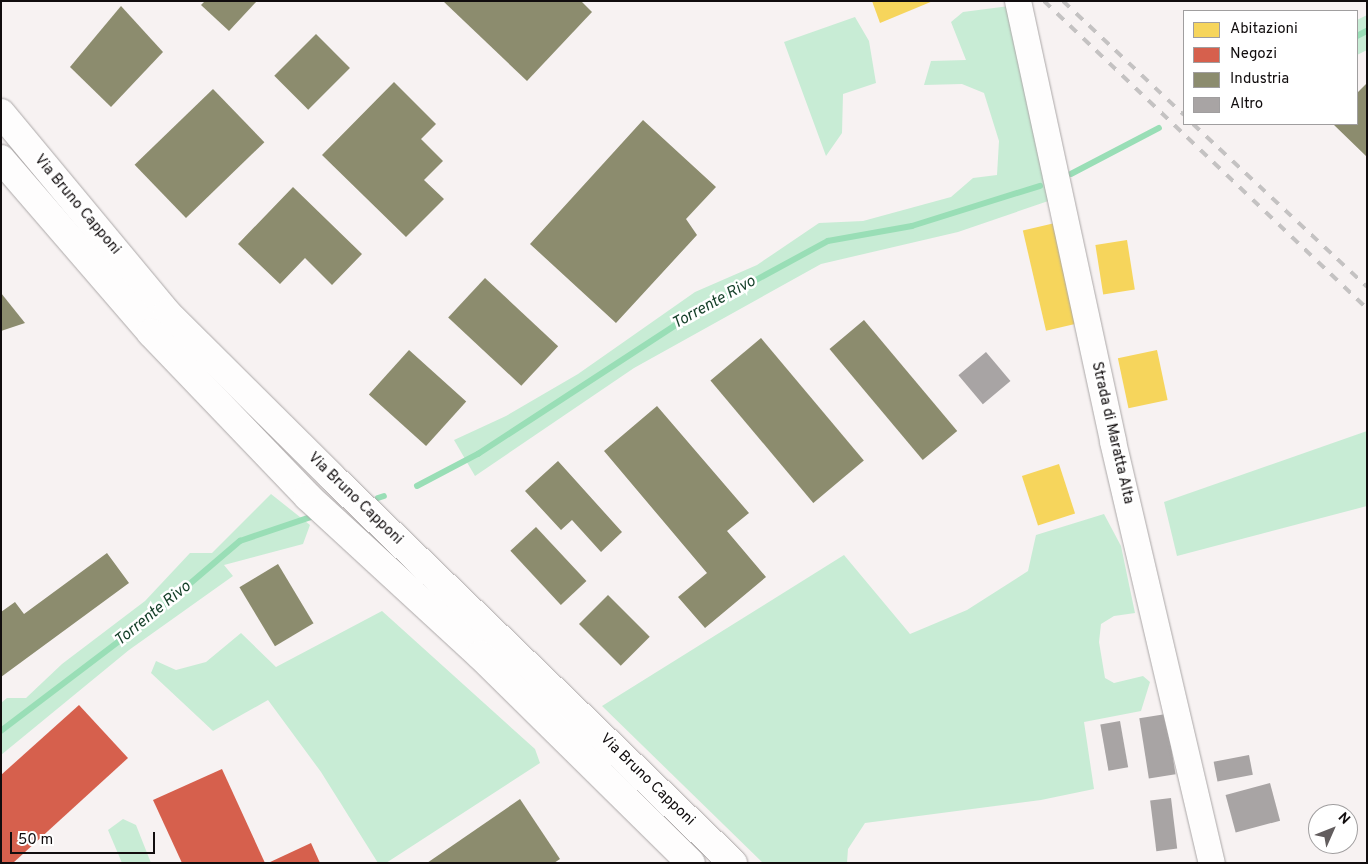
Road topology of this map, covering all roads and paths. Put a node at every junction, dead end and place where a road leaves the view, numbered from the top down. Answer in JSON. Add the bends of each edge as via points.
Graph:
{"nodes":[{"id":1,"x":1018,"y":1,"type":"edge"},
{"id":2,"x":1,"y":113,"type":"edge"},
{"id":3,"x":1,"y":158,"type":"edge"},
{"id":4,"x":691,"y":863,"type":"edge"},
{"id":5,"x":733,"y":863,"type":"edge"},
{"id":6,"x":1212,"y":863,"type":"edge"}],
"edges":[{"from":1,"to":6,"type":"street","name":"Strada di Maratta Alta","via":[[1113,442]]},
{"from":2,"to":5,"type":"main road","name":"Via Bruno Capponi","via":[[167,313],[331,476]]},
{"from":3,"to":4,"type":"main road","name":"Via Bruno Capponi","via":[[151,333],[308,497],[480,655]]}]}
